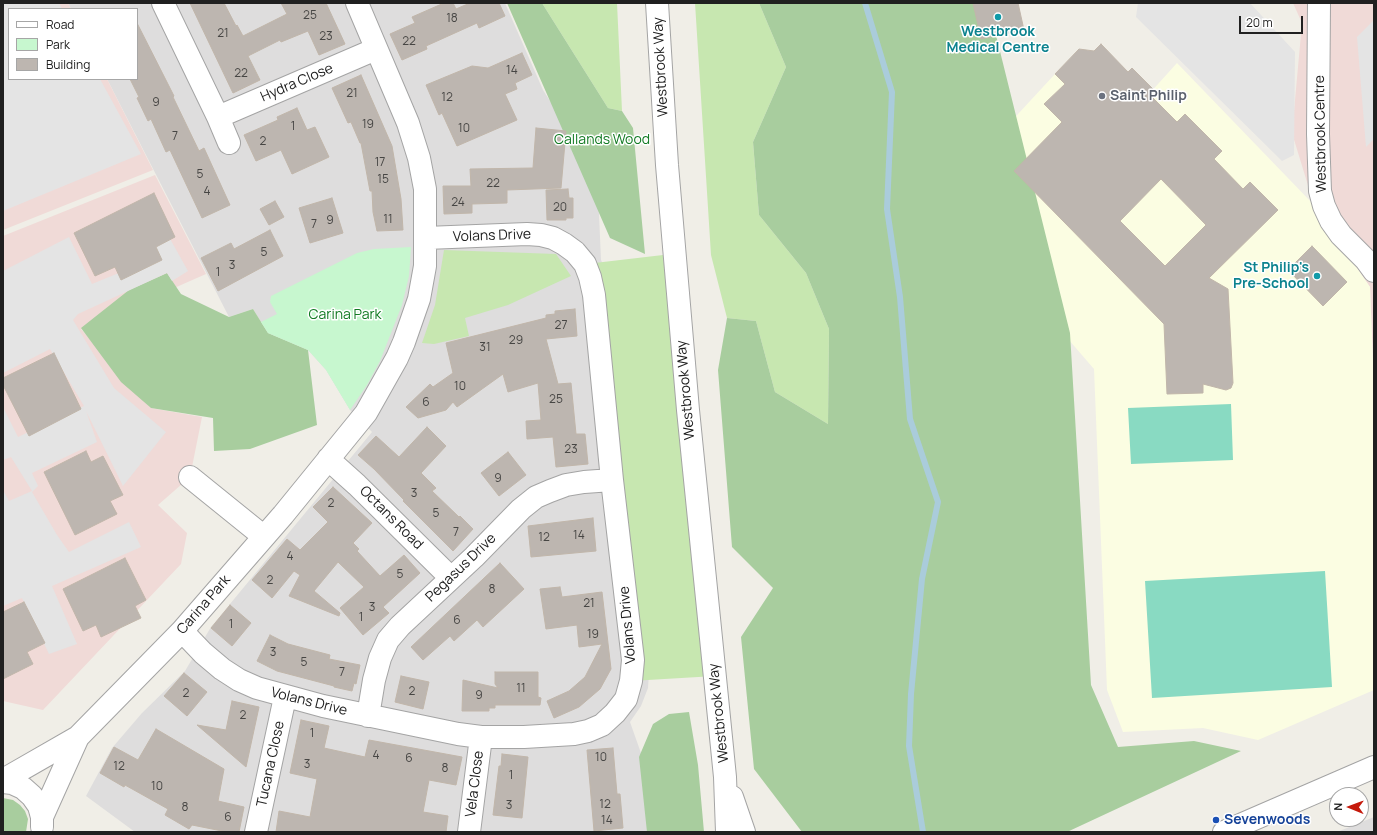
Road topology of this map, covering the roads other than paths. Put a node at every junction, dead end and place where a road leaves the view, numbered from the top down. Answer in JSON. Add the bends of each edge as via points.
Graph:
{"nodes":[{"id":1,"x":163,"y":3,"type":"edge"},
{"id":2,"x":357,"y":3,"type":"edge"},
{"id":3,"x":657,"y":3,"type":"edge"},
{"id":4,"x":1320,"y":3,"type":"edge"},
{"id":5,"x":376,"y":49,"type":"junction"},
{"id":6,"x":218,"y":117,"type":"junction"},
{"id":7,"x":229,"y":143,"type":"dead end"},
{"id":8,"x":426,"y":238,"type":"junction"},
{"id":9,"x":1374,"y":271,"type":"edge"},
{"id":10,"x":328,"y":460,"type":"junction"},
{"id":11,"x":190,"y":477,"type":"dead end"},
{"id":12,"x":612,"y":480,"type":"junction"},
{"id":13,"x":263,"y":536,"type":"junction"},
{"id":14,"x":451,"y":578,"type":"junction"},
{"id":15,"x":182,"y":631,"type":"junction"},
{"id":16,"x":285,"y":696,"type":"junction"},
{"id":17,"x":368,"y":716,"type":"junction"},
{"id":18,"x":78,"y":737,"type":"junction"},
{"id":19,"x":481,"y":737,"type":"junction"},
{"id":20,"x":1374,"y":767,"type":"edge"},
{"id":21,"x":725,"y":777,"type":"junction"},
{"id":22,"x":3,"y":781,"type":"edge"},
{"id":23,"x":43,"y":827,"type":"edge"},
{"id":24,"x":256,"y":832,"type":"edge"},
{"id":25,"x":469,"y":832,"type":"edge"},
{"id":26,"x":726,"y":832,"type":"edge"},
{"id":27,"x":744,"y":832,"type":"edge"},
{"id":28,"x":1224,"y":832,"type":"edge"}],
"edges":[{"from":1,"to":6,"type":"street"},
{"from":2,"to":5,"type":"street","name":"Carina Park"},
{"from":3,"to":21,"type":"street","name":"Westbrook Way","via":[[666,165]]},
{"from":4,"to":9,"type":"street","name":"Westbrook Centre","via":[[1320,191],[1331,222]]},
{"from":5,"to":6,"type":"street","name":"Hydra Close"},
{"from":5,"to":8,"type":"street","name":"Carina Park","via":[[408,122],[419,158],[424,189]]},
{"from":6,"to":7,"type":"street"},
{"from":8,"to":10,"type":"street","name":"Carina Park","via":[[425,266],[419,299],[397,358],[366,413]]},
{"from":8,"to":12,"type":"street","name":"Volans Drive","via":[[541,235],[564,244],[585,264],[594,296]]},
{"from":10,"to":13,"type":"street","name":"Carina Park"},
{"from":10,"to":14,"type":"street","name":"Octans Road","via":[[357,485]]},
{"from":11,"to":13,"type":"street"},
{"from":12,"to":14,"type":"street","name":"Pegasus Drive","via":[[566,485],[536,497]]},
{"from":12,"to":19,"type":"street","name":"Volans Drive","via":[[633,660],[626,699],[602,725],[588,731],[552,736]]},
{"from":13,"to":15,"type":"street","name":"Carina Park"},
{"from":14,"to":17,"type":"street","name":"Pegasus Drive","via":[[388,640],[374,680]]},
{"from":15,"to":16,"type":"street","name":"Volans Drive","via":[[222,669],[238,680]]},
{"from":15,"to":18,"type":"street","name":"Carina Park"},
{"from":16,"to":17,"type":"street","name":"Volans Drive"},
{"from":16,"to":24,"type":"street","name":"Tucana Close"},
{"from":17,"to":19,"type":"street","name":"Volans Drive"},
{"from":18,"to":22,"type":"street","name":"Carina Park"},
{"from":18,"to":23,"type":"street","name":"Carina Park"},
{"from":19,"to":25,"type":"street","name":"Vela Close"},
{"from":20,"to":28,"type":"street"},
{"from":21,"to":26,"type":"street","name":"Westbrook Way"},
{"from":21,"to":27,"type":"street","name":"Westbrook Way"},
{"from":22,"to":23,"type":"street","via":[[23,788],[32,796],[38,806]]}]}
